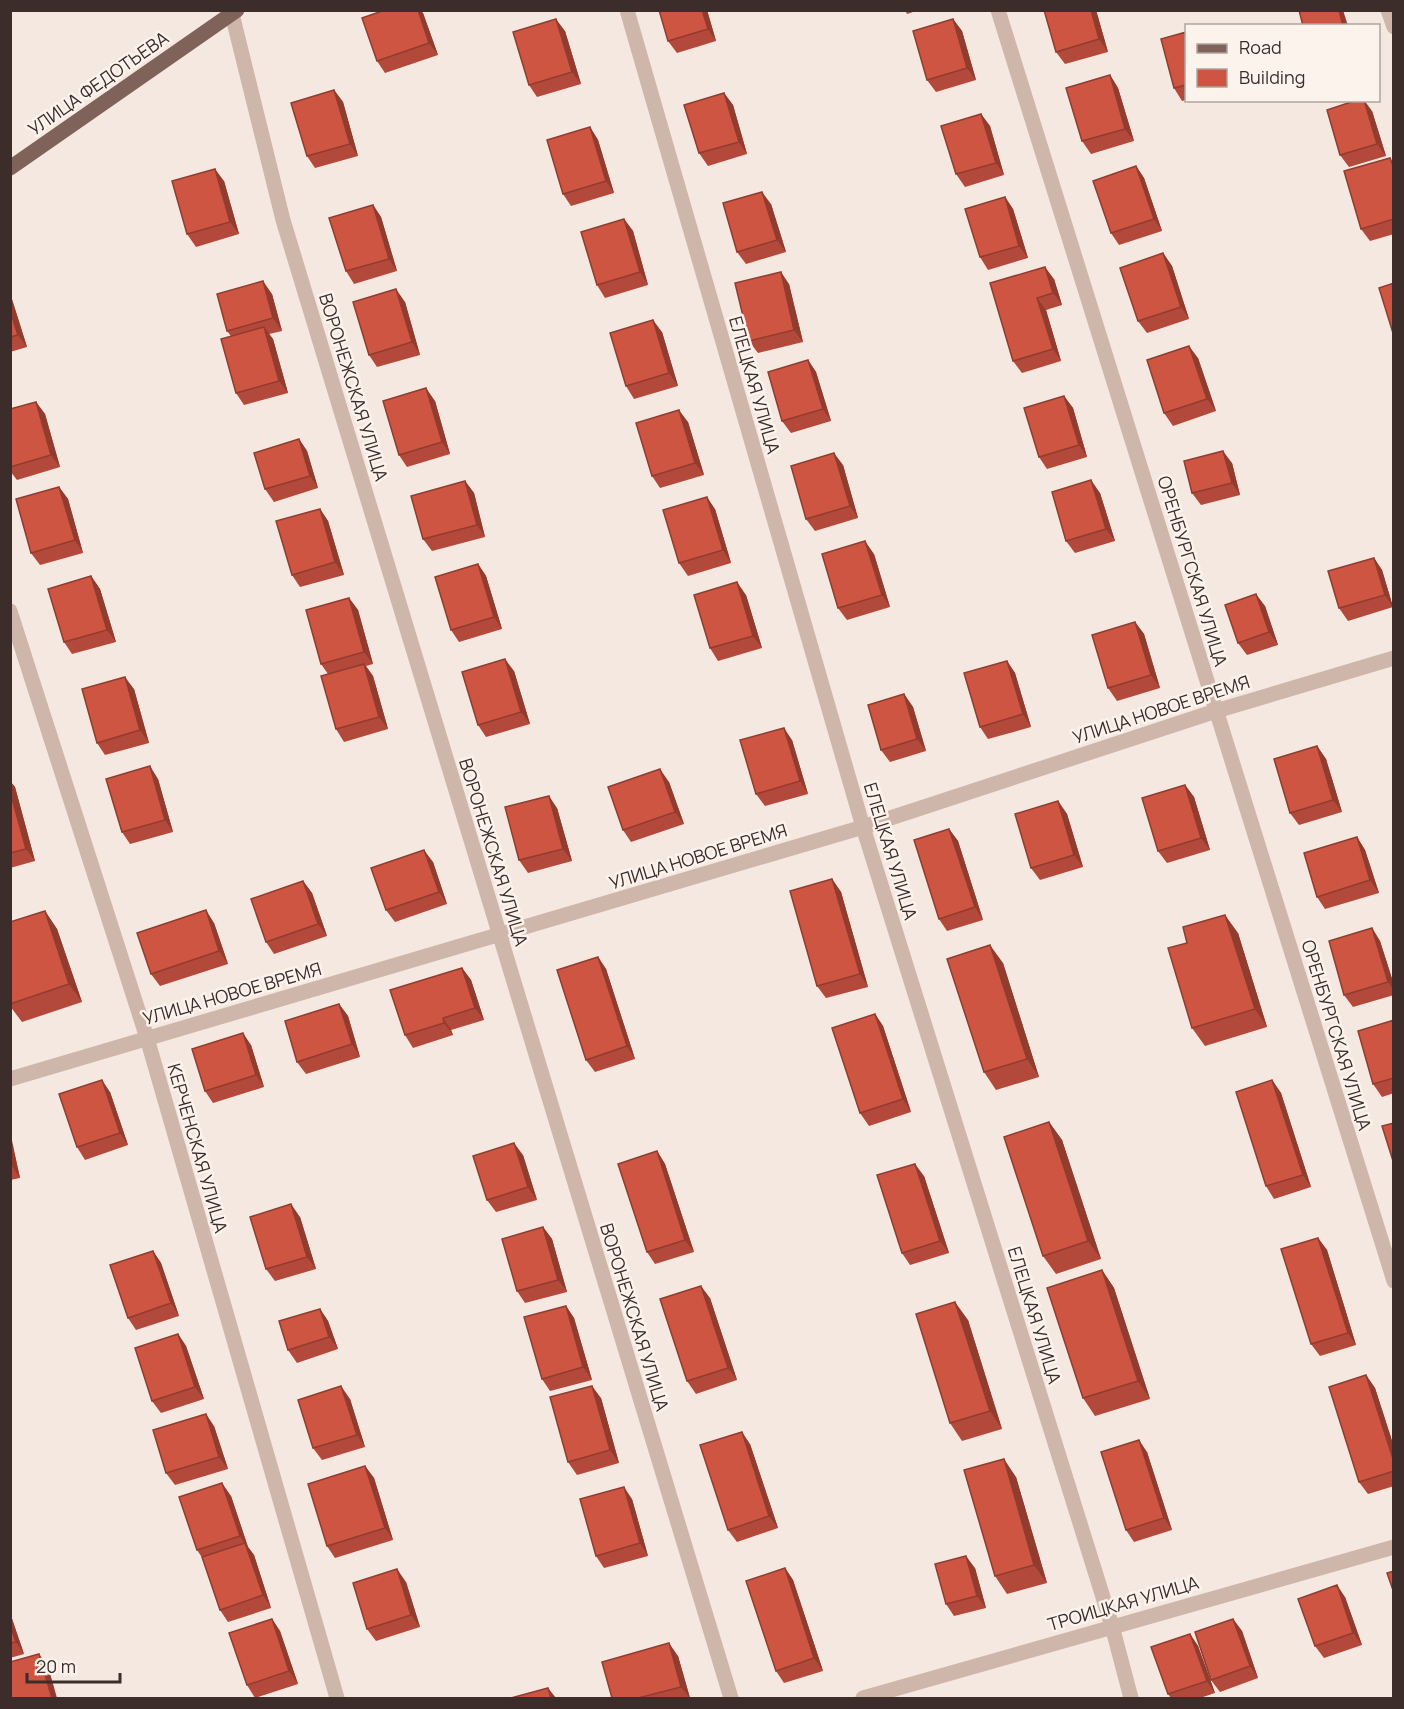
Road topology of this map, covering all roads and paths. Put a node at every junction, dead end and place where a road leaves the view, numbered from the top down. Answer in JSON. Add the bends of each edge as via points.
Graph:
{"nodes":[{"id":1,"x":627,"y":10,"type":"edge"},
{"id":2,"x":998,"y":10,"type":"edge"},
{"id":3,"x":1388,"y":10,"type":"edge"},
{"id":4,"x":234,"y":12,"type":"edge"},
{"id":5,"x":1394,"y":27,"type":"edge"},
{"id":6,"x":10,"y":168,"type":"edge"},
{"id":7,"x":10,"y":611,"type":"edge"},
{"id":8,"x":1394,"y":658,"type":"edge"},
{"id":9,"x":1216,"y":711,"type":"junction"},
{"id":10,"x":863,"y":827,"type":"junction"},
{"id":11,"x":499,"y":935,"type":"junction"},
{"id":12,"x":147,"y":1038,"type":"junction"},
{"id":13,"x":10,"y":1079,"type":"edge"},
{"id":14,"x":1394,"y":1281,"type":"edge"},
{"id":15,"x":1394,"y":1546,"type":"edge"},
{"id":16,"x":1112,"y":1626,"type":"junction"},
{"id":17,"x":337,"y":1698,"type":"edge"},
{"id":18,"x":730,"y":1698,"type":"edge"},
{"id":19,"x":863,"y":1698,"type":"edge"},
{"id":20,"x":1131,"y":1698,"type":"edge"}],
"edges":[{"from":1,"to":10,"type":"street","name":"ЕЛЕЦКАЯ УЛИЦА"},
{"from":2,"to":9,"type":"street","name":"ОРЕНБУРГСКАЯ УЛИЦА"},
{"from":3,"to":5,"type":"street"},
{"from":4,"to":6,"type":"main road","name":"УЛИЦА ФЕДОТЬЕВА"},
{"from":4,"to":11,"type":"street","name":"ВОРОНЕЖСКАЯ УЛИЦА","via":[[283,220]]},
{"from":7,"to":12,"type":"street","name":"КЕРЧЕНСКАЯ УЛИЦА"},
{"from":8,"to":9,"type":"street","name":"УЛИЦА НОВОЕ ВРЕМЯ"},
{"from":9,"to":10,"type":"street","name":"УЛИЦА НОВОЕ ВРЕМЯ"},
{"from":9,"to":14,"type":"street","name":"ОРЕНБУРГСКАЯ УЛИЦА"},
{"from":10,"to":11,"type":"street","name":"УЛИЦА НОВОЕ ВРЕМЯ"},
{"from":10,"to":16,"type":"street","name":"ЕЛЕЦКАЯ УЛИЦА"},
{"from":11,"to":12,"type":"street","name":"УЛИЦА НОВОЕ ВРЕМЯ"},
{"from":11,"to":18,"type":"street","name":"ВОРОНЕЖСКАЯ УЛИЦА"},
{"from":12,"to":13,"type":"street","name":"УЛИЦА НОВОЕ ВРЕМЯ"},
{"from":12,"to":17,"type":"street","name":"КЕРЧЕНСКАЯ УЛИЦА"},
{"from":15,"to":16,"type":"street","name":"ТРОИЦКАЯ УЛИЦА"},
{"from":16,"to":19,"type":"street","name":"ТРОИЦКАЯ УЛИЦА"},
{"from":16,"to":20,"type":"street","name":"ЕЛЕЦКАЯ УЛИЦА"}]}
